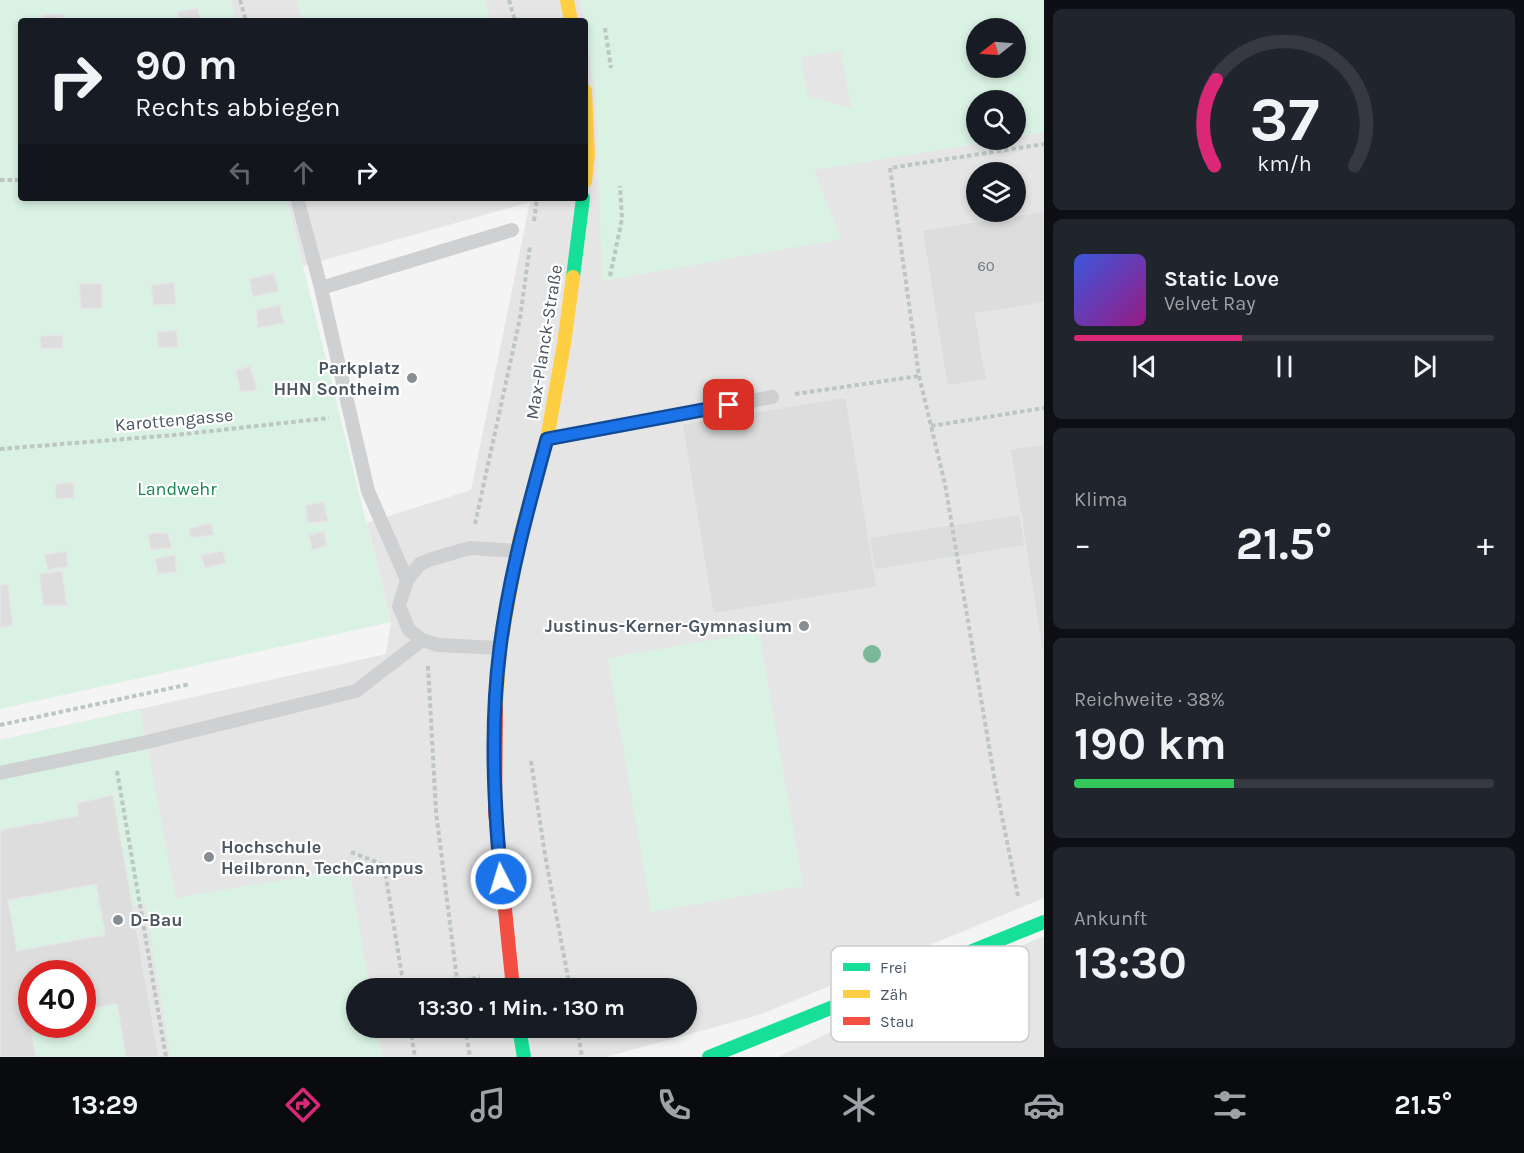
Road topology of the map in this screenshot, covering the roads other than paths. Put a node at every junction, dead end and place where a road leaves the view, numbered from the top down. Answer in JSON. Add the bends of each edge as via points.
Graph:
{"nodes":[{"id":1,"x":567,"y":0,"type":"edge"},
{"id":2,"x":570,"y":18,"type":"edge"},
{"id":3,"x":298,"y":201,"type":"edge"},
{"id":4,"x":583,"y":201,"type":"edge"},
{"id":5,"x":512,"y":230,"type":"dead end"},
{"id":6,"x":321,"y":288,"type":"junction"},
{"id":7,"x":772,"y":397,"type":"road end"},
{"id":8,"x":547,"y":439,"type":"junction"},
{"id":9,"x":518,"y":551,"type":"junction"},
{"id":10,"x":408,"y":580,"type":"junction"},
{"id":11,"x":425,"y":641,"type":"junction"},
{"id":12,"x":500,"y":648,"type":"junction"},
{"id":13,"x":0,"y":773,"type":"edge"},
{"id":14,"x":1044,"y":922,"type":"edge"},
{"id":15,"x":982,"y":946,"type":"edge"},
{"id":16,"x":512,"y":978,"type":"edge"},
{"id":17,"x":831,"y":1007,"type":"edge"},
{"id":18,"x":521,"y":1038,"type":"edge"},
{"id":19,"x":524,"y":1057,"type":"edge"},
{"id":20,"x":709,"y":1057,"type":"edge"}],
"edges":[{"from":1,"to":2,"type":"street"},
{"from":3,"to":6,"type":"lane"},
{"from":4,"to":8,"type":"street","name":"Max-Planck-Straße"},
{"from":5,"to":6,"type":"lane"},
{"from":6,"to":10,"type":"lane","via":[[368,491]]},
{"from":7,"to":8,"type":"lane"},
{"from":8,"to":9,"type":"street","name":"Max-Planck-Straße"},
{"from":9,"to":10,"type":"lane","via":[[470,548],[420,564]]},
{"from":9,"to":12,"type":"street","name":"Max-Planck-Straße"},
{"from":10,"to":11,"type":"lane","via":[[399,606],[409,630]]},
{"from":11,"to":12,"type":"lane"},
{"from":11,"to":13,"type":"lane","via":[[356,691]]},
{"from":12,"to":16,"type":"street","name":"Max-Planck-Straße","via":[[495,811]]},
{"from":14,"to":15,"type":"street"},
{"from":17,"to":20,"type":"street"},
{"from":18,"to":19,"type":"street"}]}
